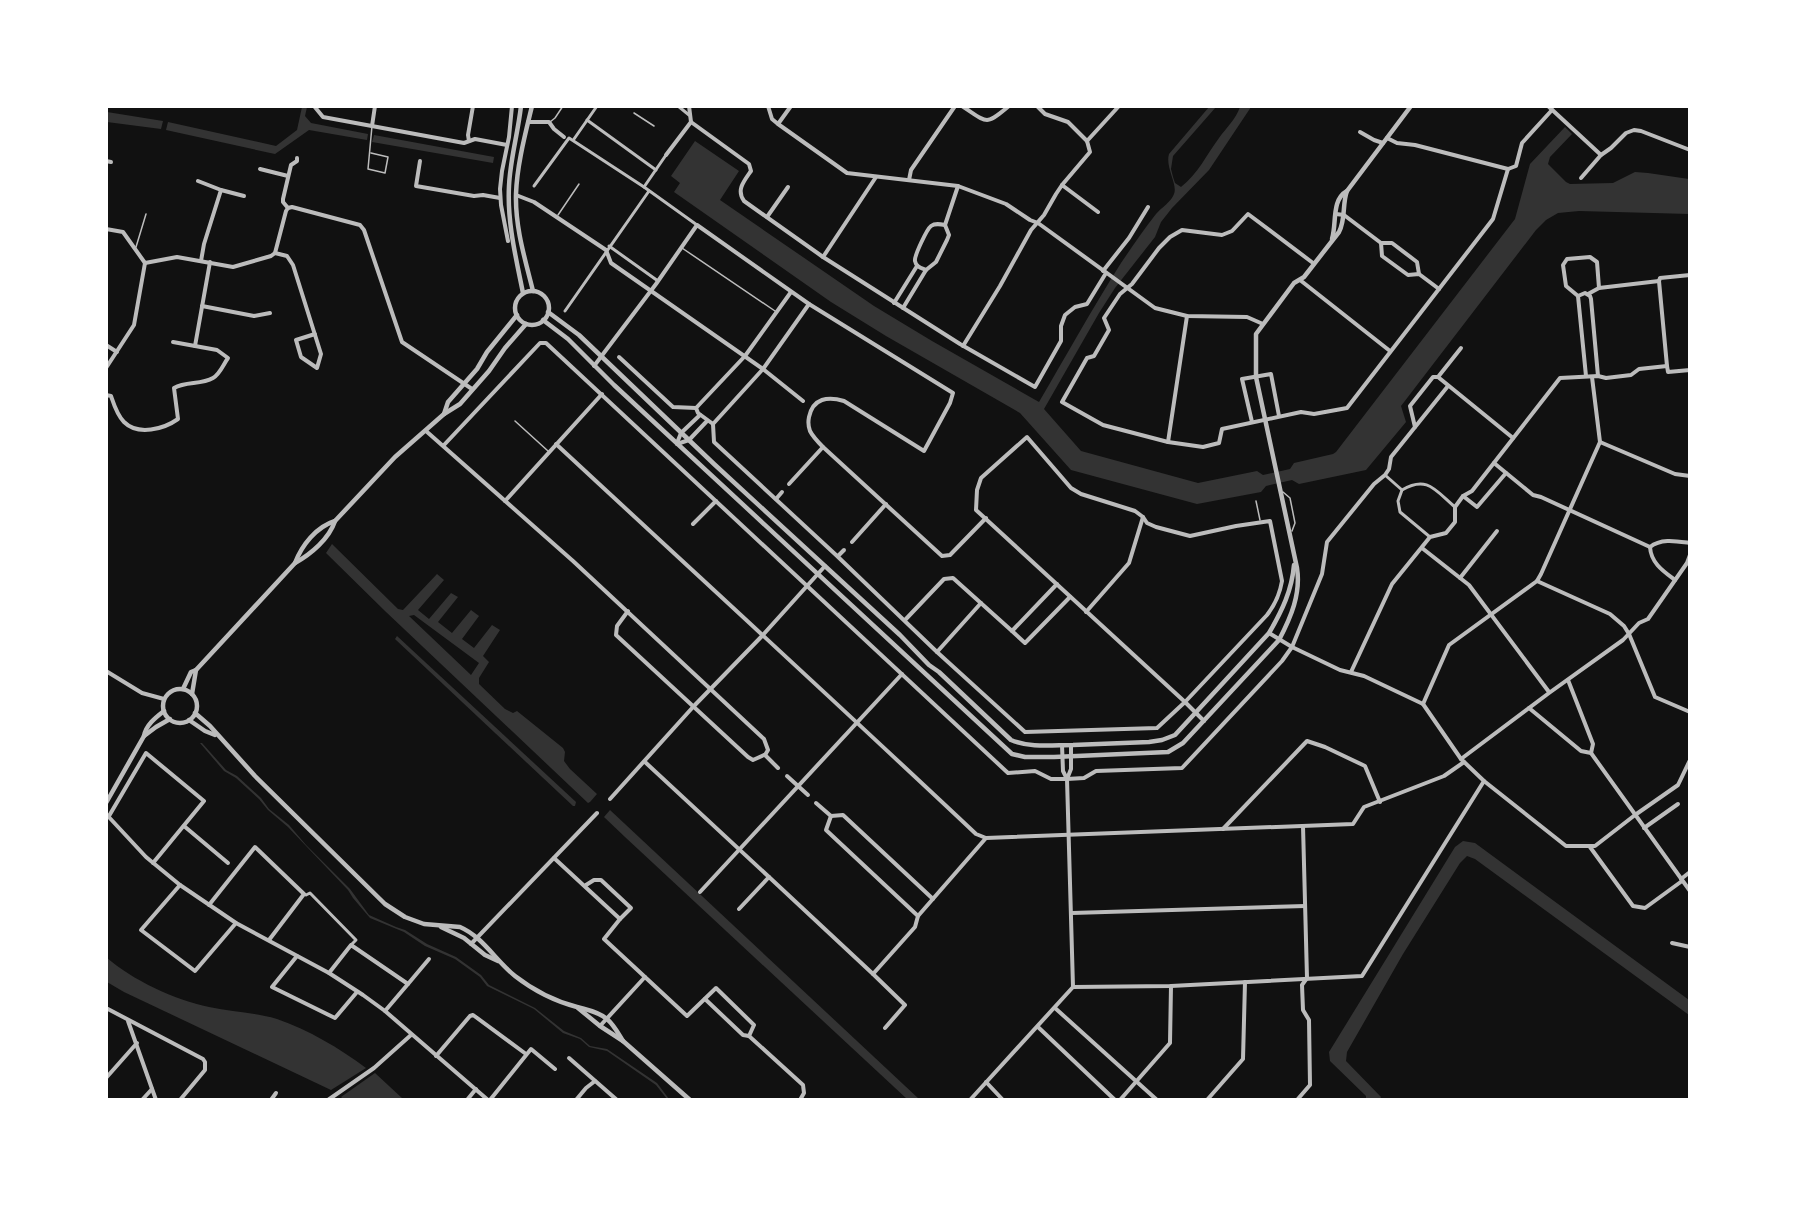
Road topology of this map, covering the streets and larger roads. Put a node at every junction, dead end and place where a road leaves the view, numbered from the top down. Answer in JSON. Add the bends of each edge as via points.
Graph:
{"nodes":[{"id":1,"x":314,"y":106,"type":"edge"},
{"id":2,"x":375,"y":106,"type":"edge"},
{"id":3,"x":473,"y":106,"type":"edge"},
{"id":4,"x":512,"y":106,"type":"edge"},
{"id":5,"x":521,"y":106,"type":"edge"},
{"id":6,"x":532,"y":106,"type":"edge"},
{"id":7,"x":597,"y":106,"type":"edge"},
{"id":8,"x":678,"y":106,"type":"edge"},
{"id":9,"x":689,"y":106,"type":"edge"},
{"id":10,"x":768,"y":106,"type":"edge"},
{"id":11,"x":791,"y":106,"type":"edge"},
{"id":12,"x":955,"y":106,"type":"edge"},
{"id":13,"x":962,"y":106,"type":"edge"},
{"id":14,"x":1009,"y":106,"type":"edge"},
{"id":15,"x":1037,"y":106,"type":"edge"},
{"id":16,"x":1119,"y":106,"type":"edge"},
{"id":17,"x":1412,"y":106,"type":"edge"},
{"id":18,"x":1550,"y":108,"type":"edge"},
{"id":19,"x":689,"y":114,"type":"junction"},
{"id":20,"x":587,"y":120,"type":"junction"},
{"id":21,"x":528,"y":122,"type":"junction"},
{"id":22,"x":691,"y":122,"type":"junction"},
{"id":23,"x":778,"y":124,"type":"junction"},
{"id":24,"x":372,"y":129,"type":"junction"},
{"id":25,"x":1360,"y":132,"type":"dead end"},
{"id":26,"x":569,"y":138,"type":"junction"},
{"id":27,"x":1387,"y":138,"type":"junction"},
{"id":28,"x":469,"y":141,"type":"junction"},
{"id":29,"x":1087,"y":141,"type":"junction"},
{"id":30,"x":1383,"y":143,"type":"junction"},
{"id":31,"x":507,"y":145,"type":"junction"},
{"id":32,"x":1689,"y":150,"type":"edge"},
{"id":33,"x":666,"y":155,"type":"joint"},
{"id":34,"x":1602,"y":155,"type":"junction"},
{"id":35,"x":297,"y":158,"type":"dead end"},
{"id":36,"x":420,"y":161,"type":"dead end"},
{"id":37,"x":1508,"y":169,"type":"junction"},
{"id":38,"x":260,"y":170,"type":"dead end"},
{"id":39,"x":656,"y":170,"type":"junction"},
{"id":40,"x":288,"y":176,"type":"junction"},
{"id":41,"x":876,"y":177,"type":"junction"},
{"id":42,"x":1581,"y":178,"type":"dead end"},
{"id":43,"x":909,"y":180,"type":"junction"},
{"id":44,"x":198,"y":181,"type":"dead end"},
{"id":45,"x":1062,"y":185,"type":"junction"},
{"id":46,"x":534,"y":186,"type":"dead end"},
{"id":47,"x":958,"y":186,"type":"junction"},
{"id":48,"x":644,"y":187,"type":"junction"},
{"id":49,"x":788,"y":187,"type":"dead end"},
{"id":50,"x":221,"y":190,"type":"junction"},
{"id":51,"x":649,"y":190,"type":"junction"},
{"id":52,"x":1347,"y":191,"type":"junction"},
{"id":53,"x":516,"y":195,"type":"junction"},
{"id":54,"x":244,"y":196,"type":"dead end"},
{"id":55,"x":501,"y":198,"type":"junction"},
{"id":56,"x":288,"y":207,"type":"junction"},
{"id":57,"x":1148,"y":207,"type":"dead end"},
{"id":58,"x":1098,"y":212,"type":"dead end"},
{"id":59,"x":1336,"y":214,"type":"junction"},
{"id":60,"x":1344,"y":215,"type":"junction"},
{"id":61,"x":767,"y":218,"type":"junction"},
{"id":62,"x":1038,"y":223,"type":"junction"},
{"id":63,"x":697,"y":225,"type":"junction"},
{"id":64,"x":945,"y":225,"type":"junction"},
{"id":65,"x":106,"y":229,"type":"edge"},
{"id":66,"x":1332,"y":239,"type":"junction"},
{"id":67,"x":508,"y":241,"type":"dead end"},
{"id":68,"x":1381,"y":243,"type":"junction"},
{"id":69,"x":607,"y":248,"type":"junction"},
{"id":70,"x":275,"y":253,"type":"junction"},
{"id":71,"x":822,"y":257,"type":"junction"},
{"id":72,"x":201,"y":261,"type":"junction"},
{"id":73,"x":146,"y":262,"type":"junction"},
{"id":74,"x":210,"y":262,"type":"junction"},
{"id":75,"x":1313,"y":263,"type":"junction"},
{"id":76,"x":917,"y":266,"type":"junction"},
{"id":77,"x":926,"y":270,"type":"junction"},
{"id":78,"x":1105,"y":272,"type":"junction"},
{"id":79,"x":1419,"y":274,"type":"junction"},
{"id":80,"x":1689,"y":275,"type":"edge"},
{"id":81,"x":1300,"y":280,"type":"junction"},
{"id":82,"x":658,"y":281,"type":"junction"},
{"id":83,"x":1659,"y":281,"type":"junction"},
{"id":84,"x":1127,"y":288,"type":"junction"},
{"id":85,"x":1599,"y":288,"type":"junction"},
{"id":86,"x":1439,"y":289,"type":"junction"},
{"id":87,"x":533,"y":291,"type":"junction"},
{"id":88,"x":651,"y":291,"type":"junction"},
{"id":89,"x":791,"y":292,"type":"junction"},
{"id":90,"x":523,"y":293,"type":"junction"},
{"id":91,"x":1588,"y":294,"type":"junction"},
{"id":92,"x":1578,"y":296,"type":"junction"},
{"id":93,"x":894,"y":303,"type":"junction"},
{"id":94,"x":809,"y":304,"type":"junction"},
{"id":95,"x":202,"y":306,"type":"junction"},
{"id":96,"x":903,"y":308,"type":"junction"},
{"id":97,"x":565,"y":311,"type":"dead end"},
{"id":98,"x":548,"y":312,"type":"junction"},
{"id":99,"x":270,"y":313,"type":"dead end"},
{"id":100,"x":517,"y":315,"type":"junction"},
{"id":101,"x":1187,"y":316,"type":"junction"},
{"id":102,"x":543,"y":320,"type":"junction"},
{"id":103,"x":526,"y":324,"type":"junction"},
{"id":104,"x":1263,"y":324,"type":"junction"},
{"id":105,"x":315,"y":334,"type":"junction"},
{"id":106,"x":173,"y":342,"type":"dead end"},
{"id":107,"x":106,"y":345,"type":"edge"},
{"id":108,"x":195,"y":346,"type":"junction"},
{"id":109,"x":963,"y":346,"type":"junction"},
{"id":110,"x":1461,"y":348,"type":"dead end"},
{"id":111,"x":1390,"y":351,"type":"junction"},
{"id":112,"x":117,"y":352,"type":"junction"},
{"id":113,"x":745,"y":356,"type":"junction"},
{"id":114,"x":619,"y":357,"type":"dead end"},
{"id":115,"x":602,"y":358,"type":"junction"},
{"id":116,"x":594,"y":366,"type":"junction"},
{"id":117,"x":1667,"y":366,"type":"junction"},
{"id":118,"x":106,"y":368,"type":"edge"},
{"id":119,"x":763,"y":369,"type":"junction"},
{"id":120,"x":1689,"y":370,"type":"edge"},
{"id":121,"x":1589,"y":376,"type":"junction"},
{"id":122,"x":1598,"y":376,"type":"junction"},
{"id":123,"x":1256,"y":377,"type":"junction"},
{"id":124,"x":1438,"y":377,"type":"junction"},
{"id":125,"x":465,"y":384,"type":"junction"},
{"id":126,"x":1448,"y":386,"type":"junction"},
{"id":127,"x":472,"y":389,"type":"junction"},
{"id":128,"x":602,"y":394,"type":"junction"},
{"id":129,"x":106,"y":395,"type":"edge"},
{"id":130,"x":804,"y":400,"type":"dead end"},
{"id":131,"x":696,"y":408,"type":"junction"},
{"id":132,"x":444,"y":414,"type":"junction"},
{"id":133,"x":700,"y":415,"type":"junction"},
{"id":134,"x":1279,"y":416,"type":"junction"},
{"id":135,"x":1266,"y":419,"type":"junction"},
{"id":136,"x":707,"y":421,"type":"junction"},
{"id":137,"x":1251,"y":422,"type":"junction"},
{"id":138,"x":713,"y":424,"type":"junction"},
{"id":139,"x":1416,"y":428,"type":"junction"},
{"id":140,"x":426,"y":431,"type":"junction"},
{"id":141,"x":681,"y":433,"type":"junction"},
{"id":142,"x":1513,"y":438,"type":"junction"},
{"id":143,"x":688,"y":440,"type":"junction"},
{"id":144,"x":1168,"y":441,"type":"junction"},
{"id":145,"x":1600,"y":442,"type":"junction"},
{"id":146,"x":556,"y":444,"type":"junction"},
{"id":147,"x":677,"y":444,"type":"junction"},
{"id":148,"x":444,"y":445,"type":"junction"},
{"id":149,"x":823,"y":447,"type":"junction"},
{"id":150,"x":1494,"y":463,"type":"junction"},
{"id":151,"x":1506,"y":472,"type":"junction"},
{"id":152,"x":1385,"y":475,"type":"junction"},
{"id":153,"x":1689,"y":476,"type":"edge"},
{"id":154,"x":789,"y":484,"type":"dead end"},
{"id":155,"x":1401,"y":490,"type":"junction"},
{"id":156,"x":782,"y":492,"type":"dead end"},
{"id":157,"x":1463,"y":496,"type":"junction"},
{"id":158,"x":776,"y":499,"type":"junction"},
{"id":159,"x":505,"y":501,"type":"junction"},
{"id":160,"x":716,"y":501,"type":"junction"},
{"id":161,"x":886,"y":504,"type":"junction"},
{"id":162,"x":1455,"y":507,"type":"junction"},
{"id":163,"x":1570,"y":511,"type":"junction"},
{"id":164,"x":1143,"y":517,"type":"junction"},
{"id":165,"x":986,"y":519,"type":"junction"},
{"id":166,"x":335,"y":521,"type":"junction"},
{"id":167,"x":693,"y":524,"type":"dead end"},
{"id":168,"x":1497,"y":531,"type":"dead end"},
{"id":169,"x":1430,"y":537,"type":"junction"},
{"id":170,"x":852,"y":542,"type":"dead end"},
{"id":171,"x":1689,"y":543,"type":"edge"},
{"id":172,"x":1422,"y":548,"type":"junction"},
{"id":173,"x":1650,"y":548,"type":"junction"},
{"id":174,"x":844,"y":550,"type":"dead end"},
{"id":175,"x":1689,"y":555,"type":"edge"},
{"id":176,"x":838,"y":556,"type":"junction"},
{"id":177,"x":1295,"y":559,"type":"junction"},
{"id":178,"x":295,"y":563,"type":"junction"},
{"id":179,"x":825,"y":566,"type":"junction"},
{"id":180,"x":817,"y":575,"type":"junction"},
{"id":181,"x":1460,"y":578,"type":"junction"},
{"id":182,"x":1675,"y":580,"type":"junction"},
{"id":183,"x":1537,"y":581,"type":"junction"},
{"id":184,"x":1057,"y":584,"type":"junction"},
{"id":185,"x":807,"y":586,"type":"junction"},
{"id":186,"x":1070,"y":597,"type":"junction"},
{"id":187,"x":981,"y":603,"type":"junction"},
{"id":188,"x":628,"y":611,"type":"junction"},
{"id":189,"x":1086,"y":612,"type":"junction"},
{"id":190,"x":1492,"y":614,"type":"junction"},
{"id":191,"x":905,"y":620,"type":"junction"},
{"id":192,"x":1012,"y":631,"type":"junction"},
{"id":193,"x":1269,"y":633,"type":"junction"},
{"id":194,"x":1629,"y":634,"type":"junction"},
{"id":195,"x":762,"y":636,"type":"junction"},
{"id":196,"x":1279,"y":640,"type":"junction"},
{"id":197,"x":1292,"y":647,"type":"junction"},
{"id":198,"x":937,"y":652,"type":"junction"},
{"id":199,"x":196,"y":670,"type":"junction"},
{"id":200,"x":106,"y":671,"type":"edge"},
{"id":201,"x":1351,"y":672,"type":"junction"},
{"id":202,"x":902,"y":674,"type":"junction"},
{"id":203,"x":1568,"y":680,"type":"junction"},
{"id":204,"x":711,"y":688,"type":"junction"},
{"id":205,"x":183,"y":689,"type":"junction"},
{"id":206,"x":1549,"y":693,"type":"junction"},
{"id":207,"x":192,"y":694,"type":"junction"},
{"id":208,"x":164,"y":699,"type":"junction"},
{"id":209,"x":1185,"y":702,"type":"junction"},
{"id":210,"x":1423,"y":704,"type":"junction"},
{"id":211,"x":693,"y":707,"type":"junction"},
{"id":212,"x":1529,"y":708,"type":"junction"},
{"id":213,"x":164,"y":711,"type":"junction"},
{"id":214,"x":1196,"y":712,"type":"junction"},
{"id":215,"x":1689,"y":712,"type":"edge"},
{"id":216,"x":195,"y":713,"type":"junction"},
{"id":217,"x":170,"y":719,"type":"junction"},
{"id":218,"x":189,"y":720,"type":"junction"},
{"id":219,"x":857,"y":721,"type":"junction"},
{"id":220,"x":1204,"y":721,"type":"junction"},
{"id":221,"x":144,"y":736,"type":"junction"},
{"id":222,"x":218,"y":736,"type":"junction"},
{"id":223,"x":1062,"y":745,"type":"junction"},
{"id":224,"x":1071,"y":745,"type":"junction"},
{"id":225,"x":1591,"y":753,"type":"junction"},
{"id":226,"x":765,"y":755,"type":"junction"},
{"id":227,"x":1071,"y":756,"type":"junction"},
{"id":228,"x":1063,"y":757,"type":"junction"},
{"id":229,"x":1463,"y":760,"type":"junction"},
{"id":230,"x":1689,"y":760,"type":"edge"},
{"id":231,"x":645,"y":762,"type":"junction"},
{"id":232,"x":778,"y":768,"type":"dead end"},
{"id":233,"x":787,"y":776,"type":"dead end"},
{"id":234,"x":1067,"y":779,"type":"junction"},
{"id":235,"x":1484,"y":781,"type":"junction"},
{"id":236,"x":797,"y":786,"type":"junction"},
{"id":237,"x":808,"y":795,"type":"dead end"},
{"id":238,"x":610,"y":799,"type":"dead end"},
{"id":239,"x":1380,"y":802,"type":"junction"},
{"id":240,"x":106,"y":803,"type":"edge"},
{"id":241,"x":816,"y":803,"type":"dead end"},
{"id":242,"x":1678,"y":804,"type":"dead end"},
{"id":243,"x":596,"y":814,"type":"dead end"},
{"id":244,"x":108,"y":815,"type":"edge"},
{"id":245,"x":1635,"y":815,"type":"junction"},
{"id":246,"x":831,"y":816,"type":"junction"},
{"id":247,"x":184,"y":826,"type":"junction"},
{"id":248,"x":1303,"y":826,"type":"junction"},
{"id":249,"x":1644,"y":828,"type":"junction"},
{"id":250,"x":1223,"y":829,"type":"junction"},
{"id":251,"x":1069,"y":836,"type":"junction"},
{"id":252,"x":986,"y":838,"type":"junction"},
{"id":253,"x":1590,"y":846,"type":"junction"},
{"id":254,"x":739,"y":849,"type":"junction"},
{"id":255,"x":554,"y":858,"type":"junction"},
{"id":256,"x":153,"y":863,"type":"junction"},
{"id":257,"x":228,"y":863,"type":"dead end"},
{"id":258,"x":1689,"y":872,"type":"edge"},
{"id":259,"x":769,"y":877,"type":"junction"},
{"id":260,"x":1682,"y":880,"type":"junction"},
{"id":261,"x":180,"y":885,"type":"junction"},
{"id":262,"x":585,"y":886,"type":"junction"},
{"id":263,"x":1689,"y":891,"type":"edge"},
{"id":264,"x":700,"y":892,"type":"dead end"},
{"id":265,"x":304,"y":894,"type":"junction"},
{"id":266,"x":933,"y":900,"type":"junction"},
{"id":267,"x":209,"y":904,"type":"junction"},
{"id":268,"x":1305,"y":906,"type":"junction"},
{"id":269,"x":739,"y":909,"type":"dead end"},
{"id":270,"x":1072,"y":913,"type":"junction"},
{"id":271,"x":918,"y":916,"type":"junction"},
{"id":272,"x":620,"y":919,"type":"junction"},
{"id":273,"x":236,"y":923,"type":"junction"},
{"id":274,"x":439,"y":926,"type":"junction"},
{"id":275,"x":477,"y":938,"type":"junction"},
{"id":276,"x":269,"y":940,"type":"junction"},
{"id":277,"x":1672,"y":943,"type":"dead end"},
{"id":278,"x":471,"y":944,"type":"junction"},
{"id":279,"x":351,"y":945,"type":"junction"},
{"id":280,"x":1689,"y":947,"type":"edge"},
{"id":281,"x":297,"y":956,"type":"junction"},
{"id":282,"x":429,"y":959,"type":"dead end"},
{"id":283,"x":499,"y":962,"type":"junction"},
{"id":284,"x":328,"y":973,"type":"junction"},
{"id":285,"x":873,"y":974,"type":"junction"},
{"id":286,"x":645,"y":977,"type":"junction"},
{"id":287,"x":1307,"y":978,"type":"junction"},
{"id":288,"x":1245,"y":982,"type":"junction"},
{"id":289,"x":408,"y":984,"type":"junction"},
{"id":290,"x":1171,"y":986,"type":"junction"},
{"id":291,"x":1073,"y":987,"type":"junction"},
{"id":292,"x":357,"y":992,"type":"junction"},
{"id":293,"x":705,"y":999,"type":"junction"},
{"id":294,"x":577,"y":1007,"type":"junction"},
{"id":295,"x":106,"y":1008,"type":"edge"},
{"id":296,"x":1055,"y":1008,"type":"junction"},
{"id":297,"x":385,"y":1011,"type":"junction"},
{"id":298,"x":606,"y":1018,"type":"junction"},
{"id":299,"x":128,"y":1020,"type":"junction"},
{"id":300,"x":600,"y":1026,"type":"junction"},
{"id":301,"x":1038,"y":1027,"type":"junction"},
{"id":302,"x":885,"y":1028,"type":"dead end"},
{"id":303,"x":411,"y":1035,"type":"junction"},
{"id":304,"x":749,"y":1036,"type":"junction"},
{"id":305,"x":623,"y":1041,"type":"junction"},
{"id":306,"x":137,"y":1044,"type":"junction"},
{"id":307,"x":526,"y":1054,"type":"junction"},
{"id":308,"x":436,"y":1056,"type":"junction"},
{"id":309,"x":569,"y":1058,"type":"dead end"},
{"id":310,"x":555,"y":1069,"type":"dead end"},
{"id":311,"x":106,"y":1078,"type":"edge"},
{"id":312,"x":595,"y":1081,"type":"junction"},
{"id":313,"x":1137,"y":1081,"type":"junction"},
{"id":314,"x":986,"y":1082,"type":"junction"},
{"id":315,"x":152,"y":1089,"type":"junction"},
{"id":316,"x":476,"y":1089,"type":"junction"},
{"id":317,"x":276,"y":1093,"type":"dead end"},
{"id":318,"x":328,"y":1099,"type":"edge"},
{"id":319,"x":142,"y":1100,"type":"edge"},
{"id":320,"x":156,"y":1100,"type":"edge"},
{"id":321,"x":180,"y":1100,"type":"edge"},
{"id":322,"x":271,"y":1100,"type":"edge"},
{"id":323,"x":467,"y":1100,"type":"edge"},
{"id":324,"x":489,"y":1100,"type":"edge"},
{"id":325,"x":576,"y":1100,"type":"edge"},
{"id":326,"x":617,"y":1100,"type":"edge"},
{"id":327,"x":690,"y":1100,"type":"edge"},
{"id":328,"x":800,"y":1100,"type":"edge"},
{"id":329,"x":970,"y":1100,"type":"edge"},
{"id":330,"x":1003,"y":1100,"type":"edge"},
{"id":331,"x":1115,"y":1100,"type":"edge"},
{"id":332,"x":1120,"y":1100,"type":"edge"},
{"id":333,"x":1157,"y":1100,"type":"edge"},
{"id":334,"x":1207,"y":1100,"type":"edge"},
{"id":335,"x":1296,"y":1100,"type":"edge"}],
"edges":[{"from":1,"to":24,"type":"street","via":[[321,117]]},
{"from":2,"to":24,"type":"street"},
{"from":3,"to":28,"type":"street"},
{"from":4,"to":31,"type":"street"},
{"from":5,"to":90,"type":"street","via":[[508,200]]},
{"from":6,"to":21,"type":"street"},
{"from":7,"to":20,"type":"street"},
{"from":8,"to":19,"type":"street"},
{"from":9,"to":19,"type":"street"},
{"from":10,"to":23,"type":"street"},
{"from":11,"to":23,"type":"street"},
{"from":12,"to":43,"type":"street","via":[[910,170]]},
{"from":13,"to":14,"type":"street","via":[[984,121],[993,120]]},
{"from":15,"to":29,"type":"street","via":[[1045,114],[1068,122]]},
{"from":16,"to":29,"type":"street"},
{"from":17,"to":27,"type":"street"},
{"from":18,"to":34,"type":"street"},
{"from":18,"to":37,"type":"street","via":[[1522,143],[1516,166]]},
{"from":19,"to":22,"type":"street"},
{"from":20,"to":26,"type":"street"},
{"from":20,"to":39,"type":"street"},
{"from":21,"to":26,"type":"street","via":[[549,122]]},
{"from":21,"to":53,"type":"street"},
{"from":22,"to":33,"type":"street"},
{"from":22,"to":61,"type":"street","via":[[749,164],[741,196]]},
{"from":23,"to":41,"type":"street","via":[[847,173]]},
{"from":24,"to":28,"type":"street"},
{"from":25,"to":30,"type":"street"},
{"from":26,"to":46,"type":"street"},
{"from":26,"to":48,"type":"street"},
{"from":27,"to":30,"type":"street"},
{"from":27,"to":37,"type":"street"},
{"from":28,"to":31,"type":"street"},
{"from":29,"to":45,"type":"street","via":[[1090,152]]},
{"from":30,"to":52,"type":"street"},
{"from":31,"to":55,"type":"street"},
{"from":32,"to":34,"type":"street","via":[[1634,130]]},
{"from":33,"to":39,"type":"street"},
{"from":34,"to":42,"type":"street"},
{"from":35,"to":40,"type":"street"},
{"from":36,"to":55,"type":"street","via":[[416,186]]},
{"from":37,"to":86,"type":"street","via":[[1493,219]]},
{"from":38,"to":40,"type":"street"},
{"from":39,"to":48,"type":"street"},
{"from":40,"to":56,"type":"street","via":[[283,201]]},
{"from":41,"to":43,"type":"street"},
{"from":41,"to":71,"type":"street"},
{"from":43,"to":47,"type":"street"},
{"from":44,"to":50,"type":"street"},
{"from":45,"to":58,"type":"street"},
{"from":45,"to":62,"type":"street"},
{"from":47,"to":62,"type":"street","via":[[1006,204]]},
{"from":47,"to":64,"type":"street"},
{"from":48,"to":51,"type":"street"},
{"from":49,"to":61,"type":"street"},
{"from":50,"to":54,"type":"street"},
{"from":50,"to":72,"type":"street"},
{"from":51,"to":63,"type":"street"},
{"from":51,"to":69,"type":"street"},
{"from":52,"to":59,"type":"street","via":[[1339,198]]},
{"from":52,"to":60,"type":"street"},
{"from":53,"to":69,"type":"street","via":[[534,202]]},
{"from":53,"to":87,"type":"street","via":[[521,242]]},
{"from":55,"to":67,"type":"street"},
{"from":56,"to":70,"type":"street"},
{"from":56,"to":125,"type":"street","via":[[360,225],[402,342]]},
{"from":57,"to":78,"type":"street"},
{"from":59,"to":60,"type":"street"},
{"from":59,"to":66,"type":"street"},
{"from":60,"to":66,"type":"street","via":[[1341,229]]},
{"from":60,"to":68,"type":"street"},
{"from":61,"to":71,"type":"street"},
{"from":62,"to":78,"type":"street"},
{"from":62,"to":109,"type":"street"},
{"from":63,"to":82,"type":"street"},
{"from":63,"to":89,"type":"street"},
{"from":64,"to":76,"type":"street","via":[[930,226],[915,255]]},
{"from":64,"to":77,"type":"street","via":[[947,240],[936,262]]},
{"from":65,"to":73,"type":"street","via":[[123,231]]},
{"from":66,"to":75,"type":"street"},
{"from":68,"to":79,"type":"street","via":[[1392,243],[1417,262]]},
{"from":68,"to":79,"type":"street","via":[[1382,256],[1408,275]]},
{"from":69,"to":82,"type":"street"},
{"from":69,"to":88,"type":"street","via":[[611,263]]},
{"from":69,"to":97,"type":"street"},
{"from":70,"to":74,"type":"street","via":[[238,267]]},
{"from":70,"to":105,"type":"street","via":[[287,256],[293,265]]},
{"from":71,"to":93,"type":"street"},
{"from":72,"to":73,"type":"street","via":[[177,257]]},
{"from":72,"to":74,"type":"street"},
{"from":73,"to":112,"type":"street","via":[[134,325]]},
{"from":74,"to":95,"type":"street"},
{"from":75,"to":81,"type":"street"},
{"from":75,"to":84,"type":"street","via":[[1248,214],[1232,231],[1222,235],[1182,231],[1170,237]]},
{"from":76,"to":77,"type":"street"},
{"from":76,"to":93,"type":"street"},
{"from":77,"to":96,"type":"street"},
{"from":78,"to":84,"type":"street"},
{"from":78,"to":109,"type":"street","via":[[1087,304],[1065,315],[1061,341],[1035,387]]},
{"from":79,"to":86,"type":"street"},
{"from":80,"to":83,"type":"street"},
{"from":81,"to":104,"type":"street"},
{"from":81,"to":111,"type":"street"},
{"from":82,"to":88,"type":"street"},
{"from":83,"to":85,"type":"street"},
{"from":83,"to":117,"type":"street"},
{"from":84,"to":101,"type":"street","via":[[1155,308]]},
{"from":84,"to":144,"type":"street","via":[[1104,318],[1109,330],[1094,356],[1087,358],[1062,402],[1103,425]]},
{"from":85,"to":91,"type":"street"},
{"from":85,"to":92,"type":"street","via":[[1597,262],[1590,257],[1567,259],[1563,265],[1566,286]]},
{"from":86,"to":111,"type":"street"},
{"from":87,"to":90,"type":"street"},
{"from":87,"to":98,"type":"street","via":[[547,299]]},
{"from":88,"to":113,"type":"street"},
{"from":88,"to":115,"type":"street"},
{"from":89,"to":94,"type":"street"},
{"from":89,"to":113,"type":"street"},
{"from":90,"to":100,"type":"street","via":[[516,303]]},
{"from":91,"to":92,"type":"street"},
{"from":91,"to":122,"type":"street"},
{"from":92,"to":121,"type":"street"},
{"from":93,"to":96,"type":"street"},
{"from":94,"to":119,"type":"street"},
{"from":94,"to":149,"type":"street","via":[[953,393],[924,450],[844,401],[820,399],[810,406],[808,424]]},
{"from":95,"to":99,"type":"street","via":[[254,316]]},
{"from":95,"to":108,"type":"street"},
{"from":96,"to":109,"type":"street"},
{"from":98,"to":102,"type":"street"},
{"from":98,"to":115,"type":"street"},
{"from":100,"to":103,"type":"street"},
{"from":100,"to":125,"type":"street"},
{"from":101,"to":104,"type":"street","via":[[1247,317]]},
{"from":101,"to":144,"type":"street"},
{"from":102,"to":103,"type":"street"},
{"from":102,"to":116,"type":"street"},
{"from":103,"to":127,"type":"street"},
{"from":104,"to":123,"type":"street","via":[[1256,334]]},
{"from":105,"to":105,"type":"street","via":[[321,354],[317,368],[301,357],[296,340]]},
{"from":106,"to":108,"type":"street"},
{"from":107,"to":112,"type":"street"},
{"from":108,"to":129,"type":"street","via":[[217,350],[228,358],[211,380],[174,388],[178,419],[173,422],[141,430],[126,424],[111,396]]},
{"from":110,"to":124,"type":"street"},
{"from":111,"to":134,"type":"street","via":[[1347,408]]},
{"from":112,"to":118,"type":"street"},
{"from":113,"to":119,"type":"street"},
{"from":113,"to":131,"type":"street"},
{"from":114,"to":131,"type":"street","via":[[673,407]]},
{"from":115,"to":116,"type":"street"},
{"from":115,"to":141,"type":"street"},
{"from":116,"to":147,"type":"street"},
{"from":117,"to":120,"type":"street","via":[[1668,372]]},
{"from":117,"to":122,"type":"street","via":[[1639,369],[1631,375]]},
{"from":119,"to":130,"type":"street"},
{"from":119,"to":138,"type":"street"},
{"from":121,"to":122,"type":"street"},
{"from":121,"to":142,"type":"street","via":[[1560,378]]},
{"from":121,"to":145,"type":"street"},
{"from":123,"to":134,"type":"street","via":[[1271,374]]},
{"from":123,"to":135,"type":"street"},
{"from":123,"to":137,"type":"street","via":[[1242,378]]},
{"from":124,"to":126,"type":"street"},
{"from":124,"to":139,"type":"street","via":[[1433,377],[1410,406]]},
{"from":125,"to":127,"type":"street"},
{"from":125,"to":132,"type":"street","via":[[448,402]]},
{"from":126,"to":139,"type":"street"},
{"from":126,"to":142,"type":"street"},
{"from":127,"to":132,"type":"street","via":[[460,404]]},
{"from":128,"to":146,"type":"street"},
{"from":128,"to":148,"type":"street","via":[[546,344],[540,343]]},
{"from":128,"to":160,"type":"street"},
{"from":131,"to":133,"type":"street"},
{"from":132,"to":140,"type":"street"},
{"from":133,"to":136,"type":"street"},
{"from":133,"to":141,"type":"street"},
{"from":134,"to":135,"type":"street"},
{"from":135,"to":137,"type":"street"},
{"from":135,"to":177,"type":"street"},
{"from":136,"to":138,"type":"street"},
{"from":136,"to":143,"type":"street"},
{"from":137,"to":144,"type":"street","via":[[1222,429],[1219,443],[1203,447]]},
{"from":138,"to":158,"type":"street","via":[[714,442]]},
{"from":139,"to":152,"type":"street","via":[[1391,457]]},
{"from":140,"to":148,"type":"street"},
{"from":140,"to":166,"type":"street","via":[[395,457]]},
{"from":141,"to":143,"type":"street"},
{"from":141,"to":147,"type":"street"},
{"from":142,"to":150,"type":"street"},
{"from":143,"to":147,"type":"street"},
{"from":143,"to":179,"type":"street"},
{"from":145,"to":153,"type":"street","via":[[1675,474]]},
{"from":145,"to":163,"type":"street"},
{"from":146,"to":159,"type":"street"},
{"from":146,"to":195,"type":"street"},
{"from":147,"to":180,"type":"street"},
{"from":148,"to":159,"type":"street"},
{"from":149,"to":154,"type":"street"},
{"from":149,"to":161,"type":"street"},
{"from":150,"to":151,"type":"street"},
{"from":150,"to":157,"type":"street","via":[[1472,491]]},
{"from":151,"to":157,"type":"street","via":[[1477,507]]},
{"from":151,"to":163,"type":"street","via":[[1533,495]]},
{"from":152,"to":155,"type":"street"},
{"from":152,"to":197,"type":"street","via":[[1327,542],[1322,574]]},
{"from":155,"to":162,"type":"street","via":[[1426,483]]},
{"from":155,"to":169,"type":"street","via":[[1400,512]]},
{"from":156,"to":158,"type":"street"},
{"from":157,"to":162,"type":"street"},
{"from":158,"to":176,"type":"street"},
{"from":159,"to":188,"type":"street"},
{"from":160,"to":167,"type":"street"},
{"from":160,"to":185,"type":"street"},
{"from":161,"to":165,"type":"street","via":[[942,556],[950,555]]},
{"from":161,"to":170,"type":"street"},
{"from":162,"to":169,"type":"street","via":[[1455,522],[1446,534]]},
{"from":163,"to":173,"type":"street"},
{"from":163,"to":183,"type":"street"},
{"from":164,"to":165,"type":"street","via":[[1071,488],[1027,437],[981,478],[976,490],[976,510]]},
{"from":164,"to":189,"type":"street","via":[[1129,564]]},
{"from":164,"to":209,"type":"street","via":[[1156,527],[1190,536],[1270,521],[1282,581],[1272,608]]},
{"from":165,"to":184,"type":"street"},
{"from":166,"to":178,"type":"street","via":[[312,552]]},
{"from":166,"to":178,"type":"street","via":[[325,524],[306,543]]},
{"from":168,"to":181,"type":"street"},
{"from":169,"to":172,"type":"street"},
{"from":171,"to":173,"type":"street","via":[[1672,540]]},
{"from":172,"to":181,"type":"street"},
{"from":172,"to":201,"type":"street","via":[[1392,584]]},
{"from":173,"to":182,"type":"street","via":[[1656,565]]},
{"from":174,"to":176,"type":"street"},
{"from":175,"to":182,"type":"street"},
{"from":176,"to":191,"type":"street"},
{"from":177,"to":193,"type":"street","via":[[1291,588]]},
{"from":177,"to":196,"type":"street","via":[[1296,603]]},
{"from":178,"to":199,"type":"street"},
{"from":179,"to":180,"type":"street"},
{"from":179,"to":223,"type":"street","via":[[1011,740],[1028,745]]},
{"from":180,"to":185,"type":"street"},
{"from":180,"to":228,"type":"street","via":[[1012,754]]},
{"from":181,"to":190,"type":"street"},
{"from":182,"to":194,"type":"street","via":[[1648,619]]},
{"from":183,"to":190,"type":"street"},
{"from":183,"to":194,"type":"street","via":[[1610,614]]},
{"from":184,"to":186,"type":"street"},
{"from":184,"to":192,"type":"street"},
{"from":185,"to":195,"type":"street"},
{"from":185,"to":202,"type":"street"},
{"from":186,"to":189,"type":"street"},
{"from":186,"to":192,"type":"street","via":[[1025,643]]},
{"from":187,"to":191,"type":"street","via":[[952,578],[944,579]]},
{"from":187,"to":192,"type":"street"},
{"from":187,"to":198,"type":"street"},
{"from":188,"to":204,"type":"street"},
{"from":188,"to":211,"type":"street","via":[[617,626],[616,635]]},
{"from":189,"to":209,"type":"street"},
{"from":190,"to":206,"type":"street"},
{"from":190,"to":210,"type":"street","via":[[1449,645]]},
{"from":191,"to":198,"type":"street"},
{"from":193,"to":196,"type":"street"},
{"from":193,"to":214,"type":"street"},
{"from":194,"to":203,"type":"street"},
{"from":194,"to":215,"type":"street","via":[[1655,697]]},
{"from":195,"to":204,"type":"street"},
{"from":195,"to":219,"type":"street"},
{"from":196,"to":197,"type":"street"},
{"from":196,"to":220,"type":"street"},
{"from":197,"to":201,"type":"street"},
{"from":197,"to":234,"type":"street","via":[[1182,768],[1096,771],[1084,778]]},
{"from":198,"to":209,"type":"street","via":[[1025,732],[1158,728]]},
{"from":199,"to":205,"type":"street"},
{"from":199,"to":207,"type":"street"},
{"from":200,"to":208,"type":"street","via":[[142,693]]},
{"from":201,"to":210,"type":"street"},
{"from":202,"to":219,"type":"street"},
{"from":202,"to":234,"type":"street","via":[[1008,773],[1035,771],[1051,779]]},
{"from":203,"to":206,"type":"street"},
{"from":203,"to":225,"type":"street","via":[[1593,744]]},
{"from":204,"to":211,"type":"street"},
{"from":204,"to":226,"type":"street","via":[[765,739]]},
{"from":205,"to":207,"type":"street"},
{"from":205,"to":208,"type":"street","via":[[172,691]]},
{"from":206,"to":212,"type":"street"},
{"from":207,"to":216,"type":"street"},
{"from":208,"to":213,"type":"street"},
{"from":209,"to":214,"type":"street"},
{"from":210,"to":229,"type":"street"},
{"from":211,"to":226,"type":"street","via":[[748,757],[753,760]]},
{"from":211,"to":231,"type":"street"},
{"from":212,"to":225,"type":"street","via":[[1581,751]]},
{"from":212,"to":229,"type":"street"},
{"from":213,"to":217,"type":"street"},
{"from":213,"to":221,"type":"street","via":[[150,723]]},
{"from":214,"to":220,"type":"street"},
{"from":214,"to":224,"type":"street","via":[[1175,735],[1162,740]]},
{"from":216,"to":218,"type":"street"},
{"from":216,"to":222,"type":"street"},
{"from":217,"to":218,"type":"street"},
{"from":217,"to":221,"type":"street"},
{"from":218,"to":222,"type":"street"},
{"from":219,"to":236,"type":"street"},
{"from":219,"to":252,"type":"street","via":[[976,834]]},
{"from":220,"to":227,"type":"street","via":[[1168,752]]},
{"from":221,"to":240,"type":"street"},
{"from":222,"to":274,"type":"street","via":[[385,904],[424,924]]},
{"from":223,"to":224,"type":"street"},
{"from":223,"to":228,"type":"street"},
{"from":224,"to":227,"type":"street"},
{"from":225,"to":245,"type":"street"},
{"from":226,"to":232,"type":"street"},
{"from":227,"to":228,"type":"street"},
{"from":227,"to":234,"type":"street"},
{"from":228,"to":234,"type":"street"},
{"from":229,"to":235,"type":"street"},
{"from":229,"to":239,"type":"street","via":[[1444,776]]},
{"from":230,"to":245,"type":"street","via":[[1678,785]]},
{"from":231,"to":238,"type":"street"},
{"from":231,"to":254,"type":"street"},
{"from":233,"to":236,"type":"street"},
{"from":234,"to":251,"type":"street"},
{"from":235,"to":253,"type":"street","via":[[1566,846]]},
{"from":235,"to":287,"type":"street","via":[[1362,976]]},
{"from":236,"to":237,"type":"street"},
{"from":236,"to":254,"type":"street"},
{"from":239,"to":248,"type":"street","via":[[1364,807],[1353,824]]},
{"from":239,"to":250,"type":"street","via":[[1365,766],[1307,741]]},
{"from":241,"to":246,"type":"street"},
{"from":242,"to":249,"type":"street"},
{"from":243,"to":255,"type":"street"},
{"from":244,"to":247,"type":"street","via":[[146,753],[204,801]]},
{"from":244,"to":256,"type":"street"},
{"from":245,"to":249,"type":"street"},
{"from":245,"to":253,"type":"street"},
{"from":246,"to":266,"type":"street","via":[[843,815]]},
{"from":246,"to":271,"type":"street","via":[[826,830]]},
{"from":247,"to":256,"type":"street"},
{"from":247,"to":257,"type":"street"},
{"from":248,"to":250,"type":"street"},
{"from":248,"to":268,"type":"street"},
{"from":249,"to":260,"type":"street"},
{"from":250,"to":251,"type":"street"},
{"from":251,"to":252,"type":"street"},
{"from":251,"to":270,"type":"street"},
{"from":252,"to":266,"type":"street"},
{"from":253,"to":260,"type":"street","via":[[1633,906],[1645,908]]},
{"from":254,"to":259,"type":"street"},
{"from":254,"to":264,"type":"street"},
{"from":255,"to":262,"type":"street"},
{"from":255,"to":275,"type":"street"},
{"from":256,"to":261,"type":"street"},
{"from":258,"to":260,"type":"street"},
{"from":259,"to":269,"type":"street"},
{"from":259,"to":285,"type":"street"},
{"from":260,"to":263,"type":"street"},
{"from":261,"to":267,"type":"street"},
{"from":261,"to":273,"type":"street","via":[[141,930],[195,971]]},
{"from":262,"to":272,"type":"street"},
{"from":262,"to":272,"type":"street","via":[[594,879],[602,880],[631,908]]},
{"from":265,"to":267,"type":"street","via":[[255,847]]},
{"from":265,"to":276,"type":"street"},
{"from":265,"to":279,"type":"street","via":[[310,893],[356,940]]},
{"from":266,"to":271,"type":"street"},
{"from":267,"to":273,"type":"street"},
{"from":268,"to":270,"type":"street"},
{"from":268,"to":287,"type":"street"},
{"from":270,"to":291,"type":"street"},
{"from":271,"to":285,"type":"street","via":[[915,927]]},
{"from":272,"to":286,"type":"street","via":[[604,939]]},
{"from":273,"to":276,"type":"street"},
{"from":274,"to":275,"type":"street","via":[[459,927]]},
{"from":274,"to":278,"type":"street"},
{"from":275,"to":278,"type":"street"},
{"from":275,"to":283,"type":"street"},
{"from":276,"to":281,"type":"street"},
{"from":277,"to":280,"type":"street"},
{"from":278,"to":283,"type":"street"},
{"from":279,"to":284,"type":"street"},
{"from":279,"to":289,"type":"street"},
{"from":281,"to":284,"type":"street"},
{"from":281,"to":292,"type":"street","via":[[272,987],[335,1018]]},
{"from":282,"to":289,"type":"street"},
{"from":283,"to":294,"type":"street","via":[[540,993]]},
{"from":284,"to":292,"type":"street"},
{"from":285,"to":302,"type":"street","via":[[905,1005]]},
{"from":286,"to":293,"type":"street","via":[[687,1016]]},
{"from":286,"to":298,"type":"street"},
{"from":287,"to":288,"type":"street"},
{"from":287,"to":335,"type":"street","via":[[1302,985],[1309,1020],[1310,1085]]},
{"from":288,"to":290,"type":"street"},
{"from":288,"to":334,"type":"street","via":[[1244,1059]]},
{"from":289,"to":297,"type":"street"},
{"from":290,"to":291,"type":"street"},
{"from":290,"to":313,"type":"street","via":[[1170,1043]]},
{"from":291,"to":296,"type":"street"},
{"from":292,"to":297,"type":"street"},
{"from":293,"to":304,"type":"street","via":[[743,1035]]},
{"from":293,"to":304,"type":"street","via":[[716,988],[754,1025]]},
{"from":294,"to":298,"type":"street"},
{"from":294,"to":300,"type":"street"},
{"from":295,"to":299,"type":"street"},
{"from":296,"to":301,"type":"street"},
{"from":296,"to":313,"type":"street"},
{"from":297,"to":303,"type":"street"},
{"from":298,"to":300,"type":"street"},
{"from":298,"to":305,"type":"street"},
{"from":299,"to":306,"type":"street"},
{"from":299,"to":321,"type":"street","via":[[204,1059],[204,1070]]},
{"from":300,"to":305,"type":"street"},
{"from":301,"to":314,"type":"street"},
{"from":301,"to":331,"type":"street"},
{"from":303,"to":308,"type":"street"},
{"from":303,"to":318,"type":"street","via":[[374,1068]]},
{"from":304,"to":328,"type":"street","via":[[803,1085]]},
{"from":305,"to":327,"type":"street"},
{"from":306,"to":311,"type":"street"},
{"from":306,"to":315,"type":"street"},
{"from":307,"to":308,"type":"street","via":[[473,1015]]},
{"from":307,"to":310,"type":"street","via":[[531,1049]]},
{"from":307,"to":324,"type":"street"},
{"from":308,"to":316,"type":"street"},
{"from":309,"to":312,"type":"street"},
{"from":312,"to":325,"type":"street"},
{"from":312,"to":326,"type":"street"},
{"from":313,"to":332,"type":"street"},
{"from":313,"to":333,"type":"street"},
{"from":314,"to":329,"type":"street"},
{"from":314,"to":330,"type":"street"},
{"from":315,"to":319,"type":"street"},
{"from":315,"to":320,"type":"street"},
{"from":316,"to":323,"type":"street"},
{"from":316,"to":324,"type":"street"},
{"from":317,"to":322,"type":"street"}]}
